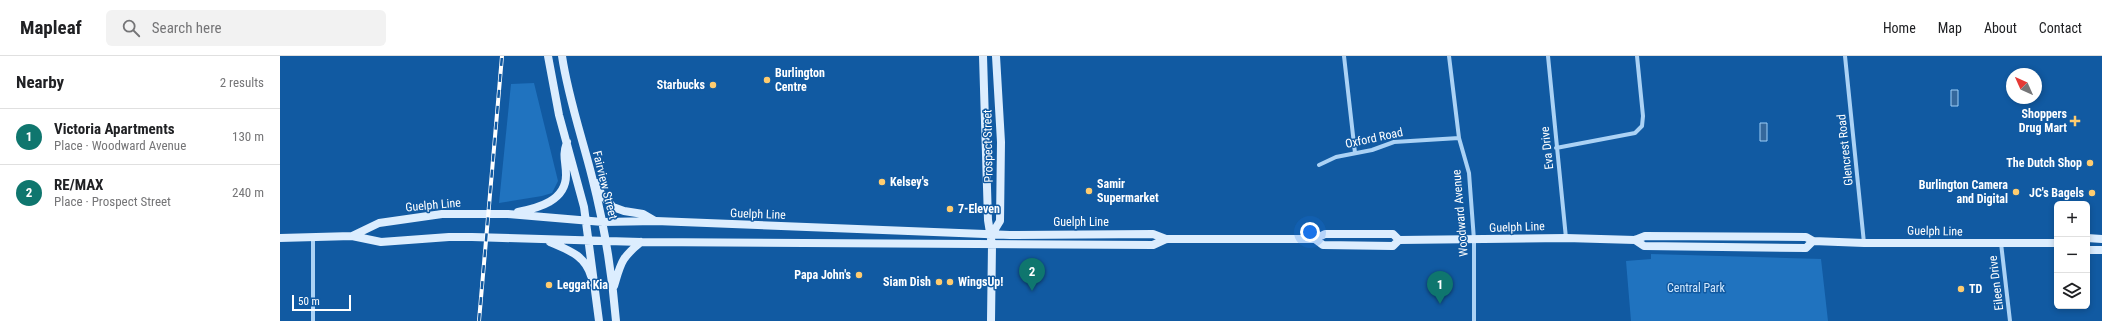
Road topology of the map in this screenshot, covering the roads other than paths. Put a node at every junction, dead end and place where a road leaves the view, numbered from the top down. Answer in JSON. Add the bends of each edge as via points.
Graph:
{"nodes":[{"id":1,"x":548,"y":56,"type":"edge"},
{"id":2,"x":562,"y":56,"type":"edge"},
{"id":3,"x":983,"y":56,"type":"edge"},
{"id":4,"x":996,"y":56,"type":"edge"},
{"id":5,"x":1344,"y":56,"type":"edge"},
{"id":6,"x":1449,"y":56,"type":"edge"},
{"id":7,"x":1548,"y":56,"type":"edge"},
{"id":8,"x":1637,"y":56,"type":"edge"},
{"id":9,"x":1845,"y":56,"type":"edge"},
{"id":10,"x":1459,"y":138,"type":"junction"},
{"id":11,"x":568,"y":142,"type":"junction"},
{"id":12,"x":1556,"y":148,"type":"junction"},
{"id":13,"x":1355,"y":153,"type":"junction"},
{"id":14,"x":1319,"y":165,"type":"dead end"},
{"id":15,"x":592,"y":178,"type":"junction"},
{"id":16,"x":508,"y":214,"type":"junction"},
{"id":17,"x":587,"y":220,"type":"junction"},
{"id":18,"x":656,"y":221,"type":"junction"},
{"id":19,"x":602,"y":222,"type":"junction"},
{"id":20,"x":992,"y":234,"type":"junction"},
{"id":21,"x":352,"y":236,"type":"junction"},
{"id":22,"x":280,"y":238,"type":"edge"},
{"id":23,"x":313,"y":238,"type":"junction"},
{"id":24,"x":1566,"y":238,"type":"junction"},
{"id":25,"x":2090,"y":238,"type":"edge"},
{"id":26,"x":1166,"y":239,"type":"junction"},
{"id":27,"x":1315,"y":239,"type":"junction"},
{"id":28,"x":2102,"y":239,"type":"edge"},
{"id":29,"x":546,"y":240,"type":"junction"},
{"id":30,"x":590,"y":240,"type":"junction"},
{"id":31,"x":1399,"y":240,"type":"junction"},
{"id":32,"x":1474,"y":240,"type":"junction"},
{"id":33,"x":605,"y":241,"type":"junction"},
{"id":34,"x":640,"y":242,"type":"junction"},
{"id":35,"x":1864,"y":243,"type":"junction"},
{"id":36,"x":2001,"y":243,"type":"junction"},
{"id":37,"x":2054,"y":243,"type":"edge"},
{"id":38,"x":992,"y":245,"type":"junction"},
{"id":39,"x":2090,"y":250,"type":"edge"},
{"id":40,"x":2102,"y":250,"type":"edge"},
{"id":41,"x":595,"y":286,"type":"junction"},
{"id":42,"x":614,"y":289,"type":"junction"},
{"id":43,"x":313,"y":321,"type":"edge"},
{"id":44,"x":599,"y":321,"type":"edge"},
{"id":45,"x":616,"y":321,"type":"edge"},
{"id":46,"x":991,"y":321,"type":"edge"},
{"id":47,"x":1474,"y":321,"type":"edge"},
{"id":48,"x":2010,"y":321,"type":"edge"}],
"edges":[{"from":1,"to":11,"type":"main road","name":"Fairview Street","via":[[559,115]]},
{"from":2,"to":15,"type":"main road","name":"Fairview Street","via":[[568,93]]},
{"from":3,"to":20,"type":"main road","name":"Prospect Street","via":[[988,220]]},
{"from":4,"to":20,"type":"main road","name":"Prospect Street","via":[[1001,142],[1000,221]]},
{"from":5,"to":13,"type":"street"},
{"from":6,"to":10,"type":"street","name":"Woodward Avenue"},
{"from":7,"to":12,"type":"street","name":"Eva Drive"},
{"from":8,"to":12,"type":"street","via":[[1642,126],[1635,133]]},
{"from":9,"to":35,"type":"street","name":"Glencrest Road"},
{"from":10,"to":13,"type":"street","name":"Oxford Road","via":[[1394,142]]},
{"from":10,"to":32,"type":"street","name":"Woodward Avenue","via":[[1469,173]]},
{"from":11,"to":16,"type":"main road","via":[[563,154],[566,178],[559,194],[538,208]]},
{"from":11,"to":17,"type":"main road","name":"Fairview Street"},
{"from":12,"to":24,"type":"street","name":"Eva Drive"},
{"from":13,"to":14,"type":"street","name":"Oxford Road","via":[[1336,157]]},
{"from":15,"to":18,"type":"main road","via":[[613,207],[643,214]]},
{"from":15,"to":19,"type":"main road","name":"Fairview Street"},
{"from":16,"to":17,"type":"main road","name":"Guelph Line"},
{"from":16,"to":21,"type":"main road","name":"Guelph Line","via":[[434,215],[379,223]]},
{"from":17,"to":19,"type":"main road","name":"Guelph Line"},
{"from":17,"to":30,"type":"main road","name":"Fairview Street"},
{"from":18,"to":19,"type":"main road","name":"Guelph Line"},
{"from":18,"to":20,"type":"main road","name":"Guelph Line"},
{"from":19,"to":33,"type":"main road","name":"Fairview Street"},
{"from":20,"to":26,"type":"main road","name":"Guelph Line","via":[[1153,234]]},
{"from":20,"to":38,"type":"main road","name":"Prospect Street"},
{"from":21,"to":23,"type":"main road","name":"Guelph Line"},
{"from":21,"to":29,"type":"main road","name":"Guelph Line","via":[[381,242],[449,237]]},
{"from":22,"to":23,"type":"main road","name":"Guelph Line"},
{"from":23,"to":43,"type":"street"},
{"from":24,"to":32,"type":"main road","name":"Guelph Line"},
{"from":24,"to":35,"type":"main road","name":"Guelph Line","via":[[1635,240],[1644,246],[1806,248],[1814,241]]},
{"from":25,"to":28,"type":"main road"},
{"from":26,"to":27,"type":"main road","name":"Guelph Line"},
{"from":26,"to":38,"type":"main road","name":"Guelph Line","via":[[1153,245]]},
{"from":27,"to":31,"type":"main road","name":"Guelph Line","via":[[1325,234],[1392,234]]},
{"from":27,"to":31,"type":"main road","name":"Guelph Line","via":[[1323,245],[1393,246]]},
{"from":29,"to":30,"type":"main road","name":"Guelph Line"},
{"from":29,"to":41,"type":"main road","via":[[577,254],[585,263]]},
{"from":30,"to":33,"type":"main road","name":"Guelph Line"},
{"from":30,"to":41,"type":"main road","name":"Fairview Street"},
{"from":31,"to":32,"type":"main road","name":"Guelph Line"},
{"from":32,"to":47,"type":"street","name":"Woodward Avenue"},
{"from":33,"to":34,"type":"main road","name":"Guelph Line"},
{"from":33,"to":42,"type":"main road","name":"Fairview Street"},
{"from":34,"to":38,"type":"main road","name":"Guelph Line"},
{"from":34,"to":42,"type":"main road","via":[[621,261]]},
{"from":35,"to":36,"type":"main road","name":"Guelph Line"},
{"from":36,"to":37,"type":"main road","name":"Guelph Line"},
{"from":36,"to":48,"type":"street","name":"Eileen Drive"},
{"from":38,"to":46,"type":"main road","name":"Prospect Street"},
{"from":39,"to":40,"type":"main road"},
{"from":41,"to":44,"type":"main road","name":"Fairview Street"},
{"from":42,"to":45,"type":"main road","name":"Fairview Street"}]}
